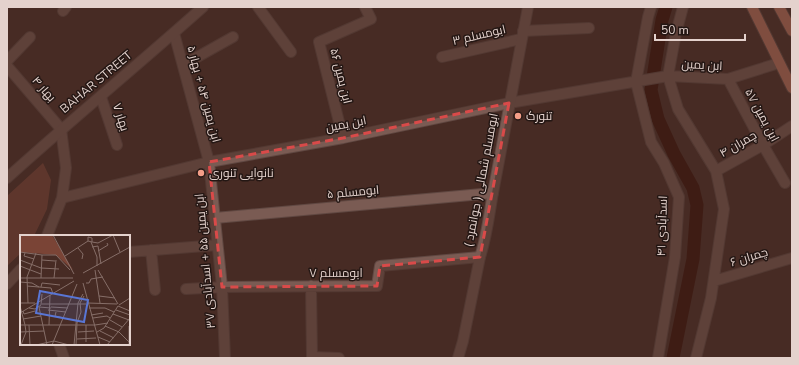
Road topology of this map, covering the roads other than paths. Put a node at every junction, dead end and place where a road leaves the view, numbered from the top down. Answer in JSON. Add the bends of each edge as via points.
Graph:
{"nodes":[{"id":1,"x":203,"y":7,"type":"edge"},
{"id":2,"x":258,"y":7,"type":"edge"},
{"id":3,"x":365,"y":7,"type":"edge"},
{"id":4,"x":528,"y":7,"type":"edge"},
{"id":5,"x":651,"y":7,"type":"edge"},
{"id":6,"x":683,"y":7,"type":"edge"},
{"id":7,"x":752,"y":7,"type":"edge"},
{"id":8,"x":779,"y":7,"type":"edge"},
{"id":9,"x":589,"y":28,"type":"dead end"},
{"id":10,"x":792,"y":31,"type":"edge"},
{"id":11,"x":174,"y":33,"type":"junction"},
{"id":12,"x":522,"y":35,"type":"junction"},
{"id":13,"x":30,"y":37,"type":"dead end"},
{"id":14,"x":233,"y":37,"type":"dead end"},
{"id":15,"x":291,"y":52,"type":"dead end"},
{"id":16,"x":442,"y":57,"type":"dead end"},
{"id":17,"x":7,"y":61,"type":"edge"},
{"id":18,"x":779,"y":63,"type":"junction"},
{"id":19,"x":183,"y":65,"type":"junction"},
{"id":20,"x":7,"y":66,"type":"edge"},
{"id":21,"x":668,"y":76,"type":"junction"},
{"id":22,"x":728,"y":79,"type":"junction"},
{"id":23,"x":636,"y":82,"type":"junction"},
{"id":24,"x":792,"y":88,"type":"edge"},
{"id":25,"x":101,"y":97,"type":"junction"},
{"id":26,"x":509,"y":103,"type":"junction"},
{"id":27,"x":792,"y":126,"type":"edge"},
{"id":28,"x":61,"y":129,"type":"junction"},
{"id":29,"x":343,"y":138,"type":"junction"},
{"id":30,"x":117,"y":145,"type":"dead end"},
{"id":31,"x":763,"y":145,"type":"junction"},
{"id":32,"x":209,"y":162,"type":"junction"},
{"id":33,"x":716,"y":172,"type":"junction"},
{"id":34,"x":7,"y":178,"type":"edge"},
{"id":35,"x":785,"y":184,"type":"dead end"},
{"id":36,"x":493,"y":193,"type":"junction"},
{"id":37,"x":62,"y":198,"type":"junction"},
{"id":38,"x":215,"y":218,"type":"junction"},
{"id":39,"x":47,"y":235,"type":"edge"},
{"id":40,"x":216,"y":245,"type":"junction"},
{"id":41,"x":151,"y":250,"type":"junction"},
{"id":42,"x":130,"y":252,"type":"edge"},
{"id":43,"x":480,"y":257,"type":"junction"},
{"id":44,"x":792,"y":258,"type":"edge"},
{"id":45,"x":20,"y":270,"type":"edge"},
{"id":46,"x":714,"y":281,"type":"junction"},
{"id":47,"x":7,"y":284,"type":"edge"},
{"id":48,"x":311,"y":286,"type":"junction"},
{"id":49,"x":222,"y":287,"type":"junction"},
{"id":50,"x":186,"y":289,"type":"dead end"},
{"id":51,"x":155,"y":290,"type":"dead end"},
{"id":52,"x":59,"y":345,"type":"edge"},
{"id":53,"x":64,"y":358,"type":"edge"},
{"id":54,"x":225,"y":358,"type":"edge"},
{"id":55,"x":339,"y":358,"type":"edge"},
{"id":56,"x":458,"y":358,"type":"edge"},
{"id":57,"x":658,"y":358,"type":"edge"},
{"id":58,"x":696,"y":358,"type":"edge"}],
"edges":[{"from":1,"to":11,"type":"street","name":"BAHAR STREET"},
{"from":2,"to":15,"type":"street"},
{"from":3,"to":29,"type":"street","name":"ابن یمین ۵۶","via":[[371,19],[319,42]]},
{"from":4,"to":12,"type":"street","name":"ابومسلم شمالی ( جوانمرد )"},
{"from":5,"to":23,"type":"street","name":"اسدآبادی ۴۱"},
{"from":6,"to":21,"type":"street"},
{"from":7,"to":18,"type":"main road"},
{"from":8,"to":10,"type":"main road"},
{"from":9,"to":12,"type":"street","name":"ابومسلم ۳"},
{"from":11,"to":19,"type":"street","name":"ابن یمین ۵۴ + بهار ۵"},
{"from":11,"to":25,"type":"street","name":"BAHAR STREET"},
{"from":12,"to":16,"type":"street","name":"ابومسلم ۳"},
{"from":12,"to":26,"type":"street","name":"ابومسلم شمالی ( جوانمرد )"},
{"from":13,"to":17,"type":"street"},
{"from":14,"to":19,"type":"street"},
{"from":18,"to":22,"type":"street","name":"ابن یمین"},
{"from":18,"to":24,"type":"main road"},
{"from":19,"to":32,"type":"street","name":"ابن یمین ۵۴ + بهار ۵"},
{"from":20,"to":28,"type":"street","name":"بهار ۴"},
{"from":21,"to":22,"type":"street","name":"ابن یمین"},
{"from":21,"to":23,"type":"street","name":"ابن یمین"},
{"from":21,"to":33,"type":"street","via":[[678,109]]},
{"from":22,"to":31,"type":"street","name":"ابن یمین ۵۷"},
{"from":23,"to":26,"type":"street","name":"ابن یمین"},
{"from":23,"to":57,"type":"street","name":"اسدآبادی ۴۱","via":[[651,142],[664,163],[679,197],[676,257]]},
{"from":25,"to":28,"type":"street","name":"BAHAR STREET"},
{"from":25,"to":30,"type":"street","name":"بهار ۷"},
{"from":26,"to":29,"type":"street","name":"ابن یمین"},
{"from":26,"to":36,"type":"street","name":"ابومسلم شمالی ( جوانمرد )"},
{"from":27,"to":31,"type":"street","name":"چمران ۴"},
{"from":28,"to":34,"type":"street","name":"BAHAR STREET"},
{"from":28,"to":37,"type":"street","via":[[66,168]]},
{"from":29,"to":32,"type":"street","name":"ابن یمین"},
{"from":31,"to":33,"type":"street","name":"چمران ۴"},
{"from":31,"to":35,"type":"street","name":"ابن یمین ۵۷"},
{"from":32,"to":37,"type":"street","name":"ابن یمین"},
{"from":32,"to":38,"type":"street","name":"ابن یمین ۵۵ + اسدآبادی ۳۷"},
{"from":33,"to":46,"type":"street","via":[[724,209]]},
{"from":36,"to":38,"type":"street","name":"ابومسلم ۵"},
{"from":36,"to":43,"type":"street","name":"ابومسلم شمالی ( جوانمرد )"},
{"from":37,"to":39,"type":"street"},
{"from":38,"to":40,"type":"street","name":"ابن یمین ۵۵ + اسدآبادی ۳۷"},
{"from":40,"to":41,"type":"street"},
{"from":40,"to":49,"type":"street","name":"ابن یمین ۵۵ + اسدآبادی ۳۷"},
{"from":41,"to":42,"type":"street"},
{"from":41,"to":51,"type":"street"},
{"from":43,"to":48,"type":"street","name":"ابومسلم ۷","via":[[380,266],[377,286]]},
{"from":43,"to":56,"type":"street","name":"ابومسلم شمالی ( جوانمرد )"},
{"from":44,"to":46,"type":"street","name":"چمران ۶"},
{"from":45,"to":47,"type":"street"},
{"from":46,"to":58,"type":"street"},
{"from":48,"to":49,"type":"street","name":"ابومسلم ۷"},
{"from":48,"to":55,"type":"street","via":[[312,357]]},
{"from":49,"to":50,"type":"street","name":"ابومسلم ۷"},
{"from":49,"to":54,"type":"street","name":"ابن یمین ۵۵ + اسدآبادی ۳۷"},
{"from":52,"to":53,"type":"street"}]}
